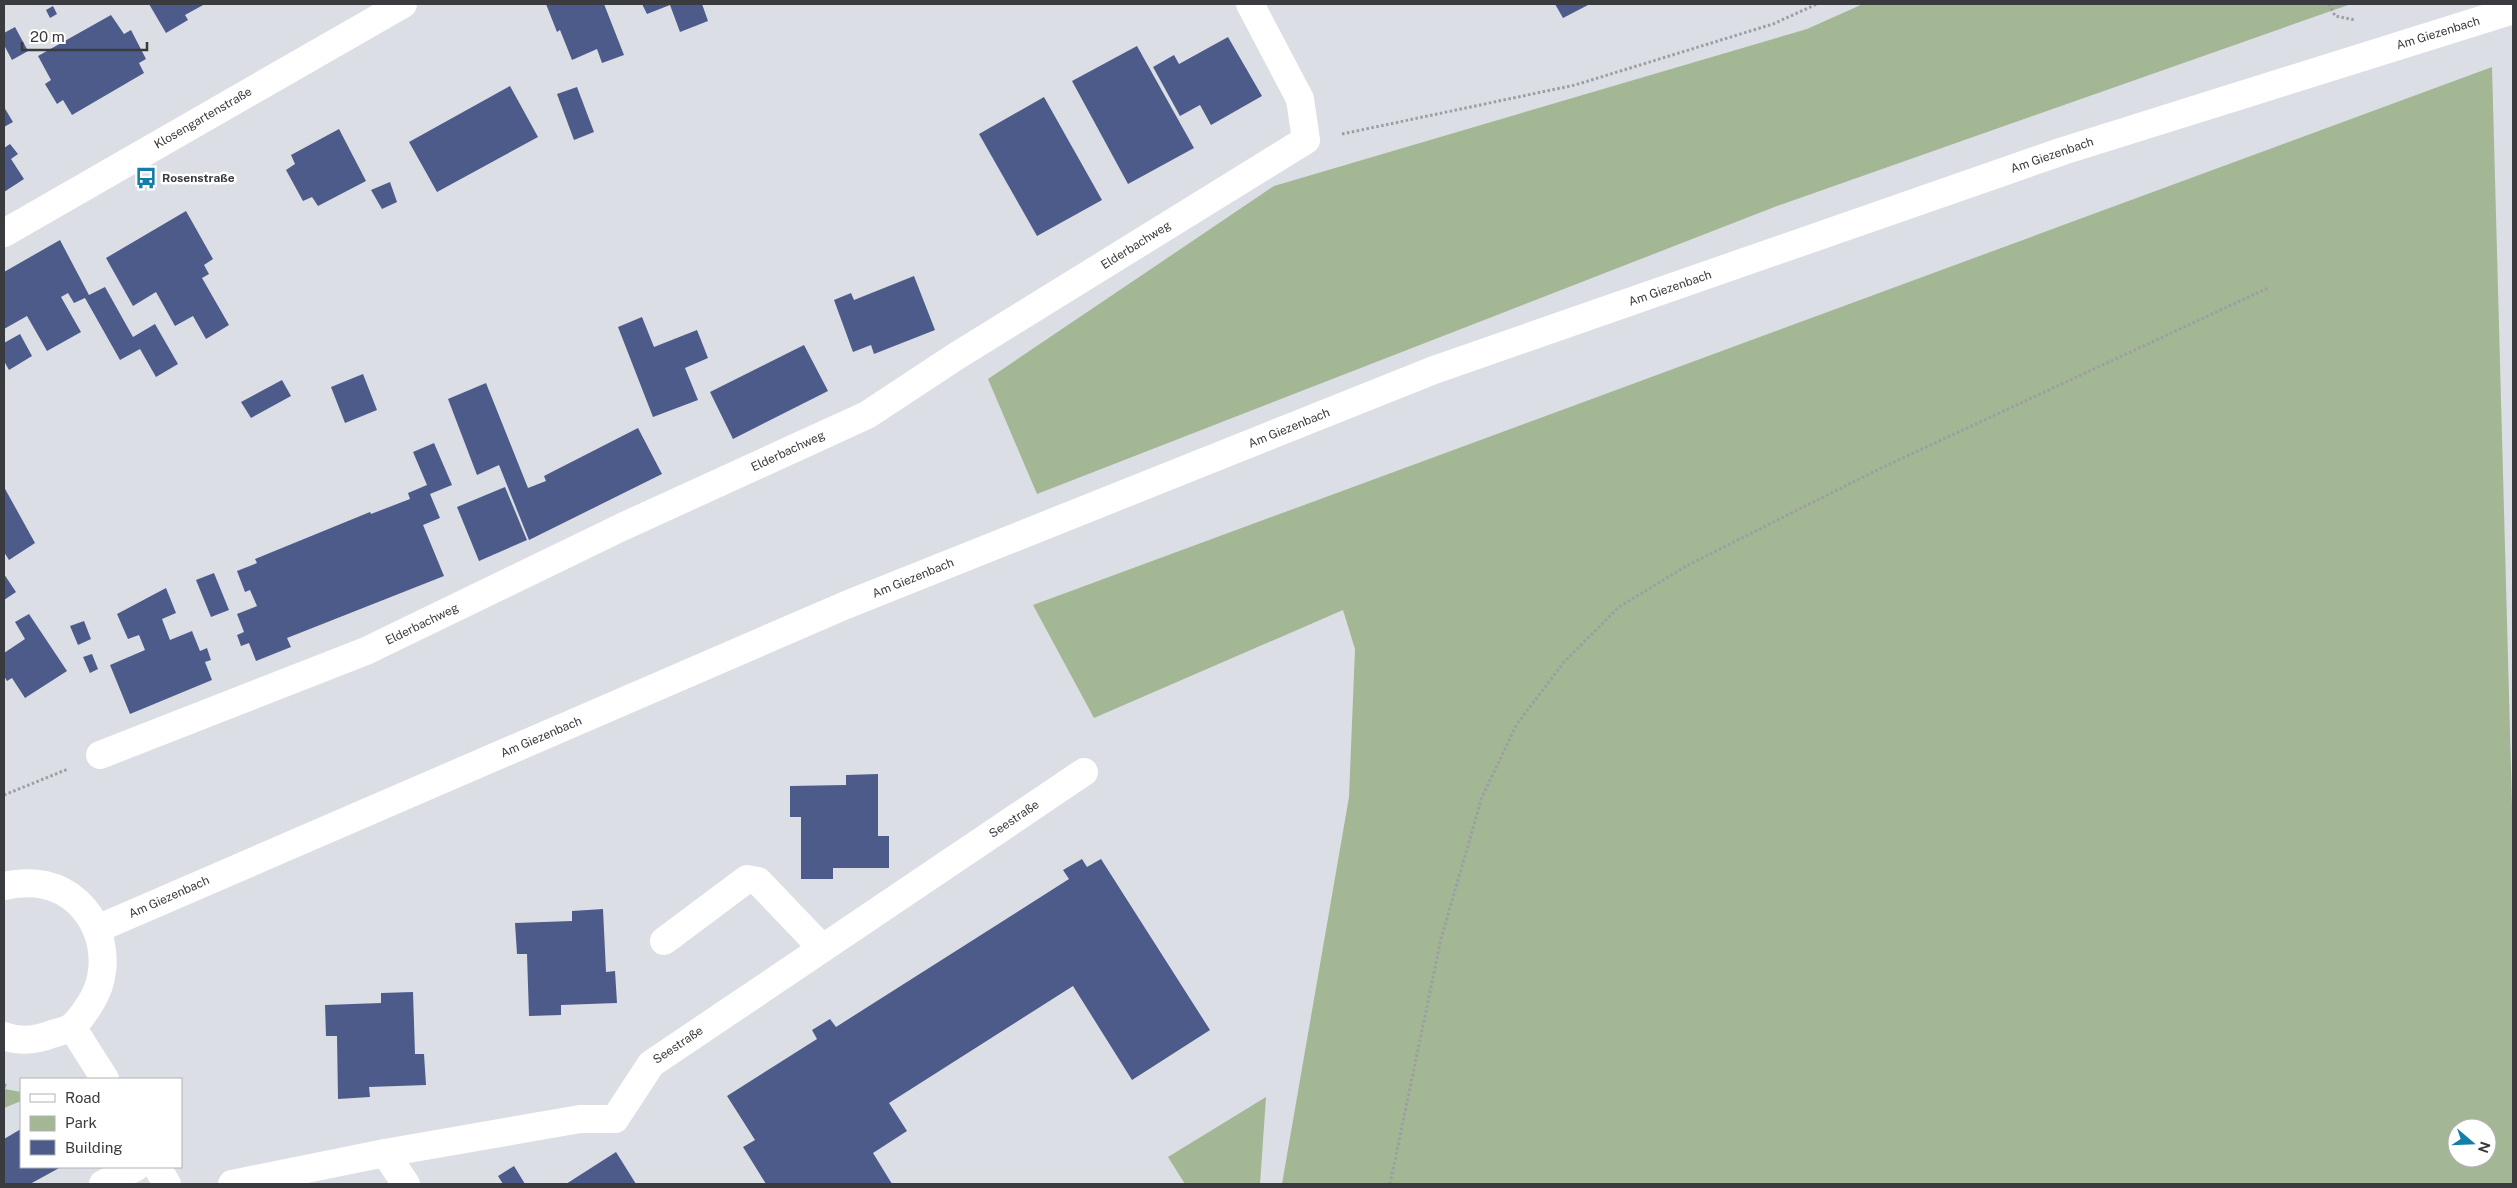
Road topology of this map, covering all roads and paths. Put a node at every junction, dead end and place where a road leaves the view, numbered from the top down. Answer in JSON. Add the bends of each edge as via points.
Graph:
{"nodes":[{"id":1,"x":403,"y":4,"type":"edge"},
{"id":2,"x":1250,"y":4,"type":"edge"},
{"id":3,"x":1817,"y":4,"type":"edge"},
{"id":4,"x":2329,"y":4,"type":"edge"},
{"id":5,"x":2513,"y":10,"type":"edge"},
{"id":6,"x":2359,"y":21,"type":"dead end"},
{"id":7,"x":1306,"y":140,"type":"junction"},
{"id":8,"x":4,"y":233,"type":"edge"},
{"id":9,"x":2268,"y":288,"type":"dead end"},
{"id":10,"x":100,"y":755,"type":"joint"},
{"id":11,"x":1084,"y":772,"type":"dead end"},
{"id":12,"x":4,"y":795,"type":"edge"},
{"id":13,"x":4,"y":886,"type":"edge"},
{"id":14,"x":97,"y":929,"type":"junction"},
{"id":15,"x":664,"y":941,"type":"dead end"},
{"id":16,"x":822,"y":948,"type":"junction"},
{"id":17,"x":72,"y":1027,"type":"junction"},
{"id":18,"x":4,"y":1036,"type":"edge"},
{"id":19,"x":103,"y":1078,"type":"edge"},
{"id":20,"x":385,"y":1153,"type":"junction"},
{"id":21,"x":134,"y":1168,"type":"edge"},
{"id":22,"x":158,"y":1168,"type":"edge"},
{"id":23,"x":103,"y":1184,"type":"edge"},
{"id":24,"x":167,"y":1184,"type":"edge"},
{"id":25,"x":232,"y":1184,"type":"edge"},
{"id":26,"x":406,"y":1184,"type":"edge"},
{"id":27,"x":1390,"y":1184,"type":"edge"}],
"edges":[{"from":1,"to":8,"type":"street","name":"Klosengartenstraße"},
{"from":2,"to":7,"type":"street","via":[[1300,99]]},
{"from":3,"to":7,"type":"path","via":[[1772,24],[1575,84],[1366,131]]},
{"from":4,"to":6,"type":"path","via":[[2335,16]]},
{"from":5,"to":14,"type":"street","name":"Am Giezenbach","via":[[2063,151],[1434,370],[846,605]]},
{"from":7,"to":10,"type":"street","name":"Elderbachweg","via":[[867,415],[622,527],[366,652]]},
{"from":9,"to":27,"type":"path","via":[[1879,469],[1688,565],[1619,607],[1564,662],[1517,724],[1482,797],[1441,939]]},
{"from":10,"to":12,"type":"path"},
{"from":11,"to":16,"type":"street","name":"Seestraße"},
{"from":13,"to":14,"type":"street","via":[[23,882],[46,885],[68,894],[85,910]]},
{"from":14,"to":17,"type":"street","via":[[104,951],[103,974],[96,996]]},
{"from":15,"to":16,"type":"street","via":[[752,878]]},
{"from":16,"to":20,"type":"street","name":"Seestraße","via":[[651,1064],[616,1119],[580,1118]]},
{"from":17,"to":18,"type":"street","via":[[41,1039],[14,1040]]},
{"from":17,"to":19,"type":"street"},
{"from":20,"to":25,"type":"street","name":"Seestraße"},
{"from":20,"to":26,"type":"street"},
{"from":21,"to":23,"type":"street"},
{"from":22,"to":24,"type":"street"}]}
